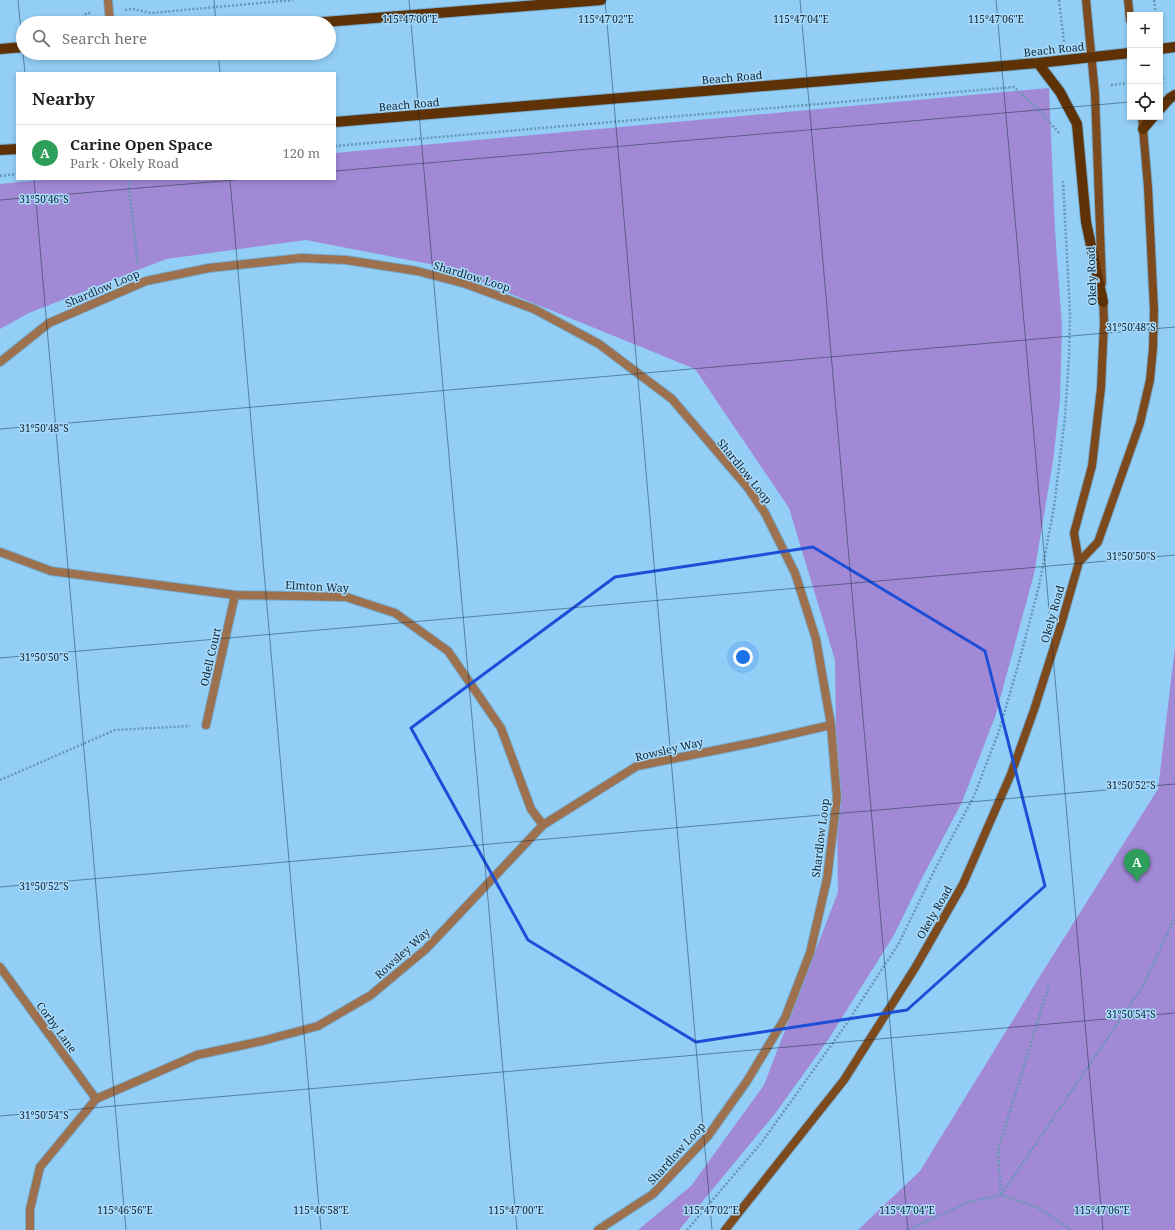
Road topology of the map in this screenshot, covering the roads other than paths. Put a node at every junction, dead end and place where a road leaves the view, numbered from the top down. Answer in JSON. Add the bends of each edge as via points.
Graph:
{"nodes":[{"id":1,"x":108,"y":0,"type":"edge"},
{"id":2,"x":602,"y":0,"type":"edge"},
{"id":3,"x":1086,"y":0,"type":"edge"},
{"id":4,"x":1128,"y":0,"type":"edge"},
{"id":5,"x":1129,"y":12,"type":"edge"},
{"id":6,"x":109,"y":16,"type":"edge"},
{"id":7,"x":336,"y":21,"type":"edge"},
{"id":8,"x":1175,"y":47,"type":"edge"},
{"id":9,"x":16,"y":48,"type":"edge"},
{"id":10,"x":0,"y":49,"type":"edge"},
{"id":11,"x":1163,"y":49,"type":"edge"},
{"id":12,"x":1127,"y":53,"type":"edge"},
{"id":13,"x":1091,"y":58,"type":"junction"},
{"id":14,"x":1038,"y":63,"type":"junction"},
{"id":15,"x":1175,"y":96,"type":"edge"},
{"id":16,"x":1163,"y":106,"type":"edge"},
{"id":17,"x":1142,"y":120,"type":"edge"},
{"id":18,"x":1150,"y":120,"type":"edge"},
{"id":19,"x":336,"y":122,"type":"edge"},
{"id":20,"x":1143,"y":129,"type":"junction"},
{"id":21,"x":16,"y":149,"type":"edge"},
{"id":22,"x":0,"y":150,"type":"edge"},
{"id":23,"x":1103,"y":302,"type":"junction"},
{"id":24,"x":0,"y":362,"type":"edge"},
{"id":25,"x":0,"y":552,"type":"edge"},
{"id":26,"x":1078,"y":562,"type":"junction"},
{"id":27,"x":235,"y":595,"type":"junction"},
{"id":28,"x":206,"y":725,"type":"road end"},
{"id":29,"x":831,"y":725,"type":"junction"},
{"id":30,"x":543,"y":825,"type":"junction"},
{"id":31,"x":0,"y":967,"type":"edge"},
{"id":32,"x":96,"y":1099,"type":"junction"},
{"id":33,"x":30,"y":1230,"type":"edge"},
{"id":34,"x":598,"y":1230,"type":"edge"},
{"id":35,"x":725,"y":1230,"type":"edge"}],
"edges":[{"from":1,"to":6,"type":"street"},
{"from":2,"to":7,"type":"main road"},
{"from":3,"to":13,"type":"main road","name":"Okely Road"},
{"from":4,"to":5,"type":"main road"},
{"from":8,"to":11,"type":"main road"},
{"from":9,"to":10,"type":"main road"},
{"from":12,"to":13,"type":"main road","name":"Beach Road"},
{"from":13,"to":14,"type":"main road","name":"Beach Road"},
{"from":13,"to":23,"type":"main road","name":"Okely Road","via":[[1095,94]]},
{"from":14,"to":19,"type":"main road","name":"Beach Road"},
{"from":14,"to":23,"type":"main road","via":[[1060,92],[1077,124],[1086,222]]},
{"from":15,"to":16,"type":"main road"},
{"from":17,"to":20,"type":"main road"},
{"from":18,"to":20,"type":"main road"},
{"from":20,"to":26,"type":"main road","via":[[1154,310],[1150,380],[1140,423],[1098,542]]},
{"from":21,"to":22,"type":"main road"},
{"from":23,"to":26,"type":"main road","name":"Okely Road","via":[[1101,388],[1092,466],[1074,533]]},
{"from":24,"to":29,"type":"street","name":"Shardlow Loop","via":[[49,323],[140,283],[209,268],[301,258],[346,260],[417,271],[466,284],[534,309],[599,344],[672,399],[748,488],[765,513],[795,573],[814,632]]},
{"from":25,"to":27,"type":"street","name":"Elmton Way","via":[[51,571]]},
{"from":26,"to":35,"type":"main road","name":"Okely Road","via":[[1062,625],[1032,717],[1011,774],[963,884],[915,968],[844,1080]]},
{"from":27,"to":28,"type":"street","name":"Odell Court"},
{"from":27,"to":30,"type":"street","name":"Elmton Way","via":[[346,597],[395,613],[448,651],[501,728],[531,809]]},
{"from":29,"to":30,"type":"street","name":"Rowsley Way","via":[[637,766]]},
{"from":29,"to":34,"type":"street","name":"Shardlow Loop","via":[[837,798],[827,879],[810,953],[785,1018],[747,1081],[708,1136],[653,1194]]},
{"from":30,"to":32,"type":"street","name":"Rowsley Way","via":[[426,948],[371,995],[318,1026],[197,1055]]},
{"from":31,"to":32,"type":"street","name":"Corby Lane"},
{"from":32,"to":33,"type":"street","name":"Rowsley Way","via":[[40,1167],[30,1210]]}]}
